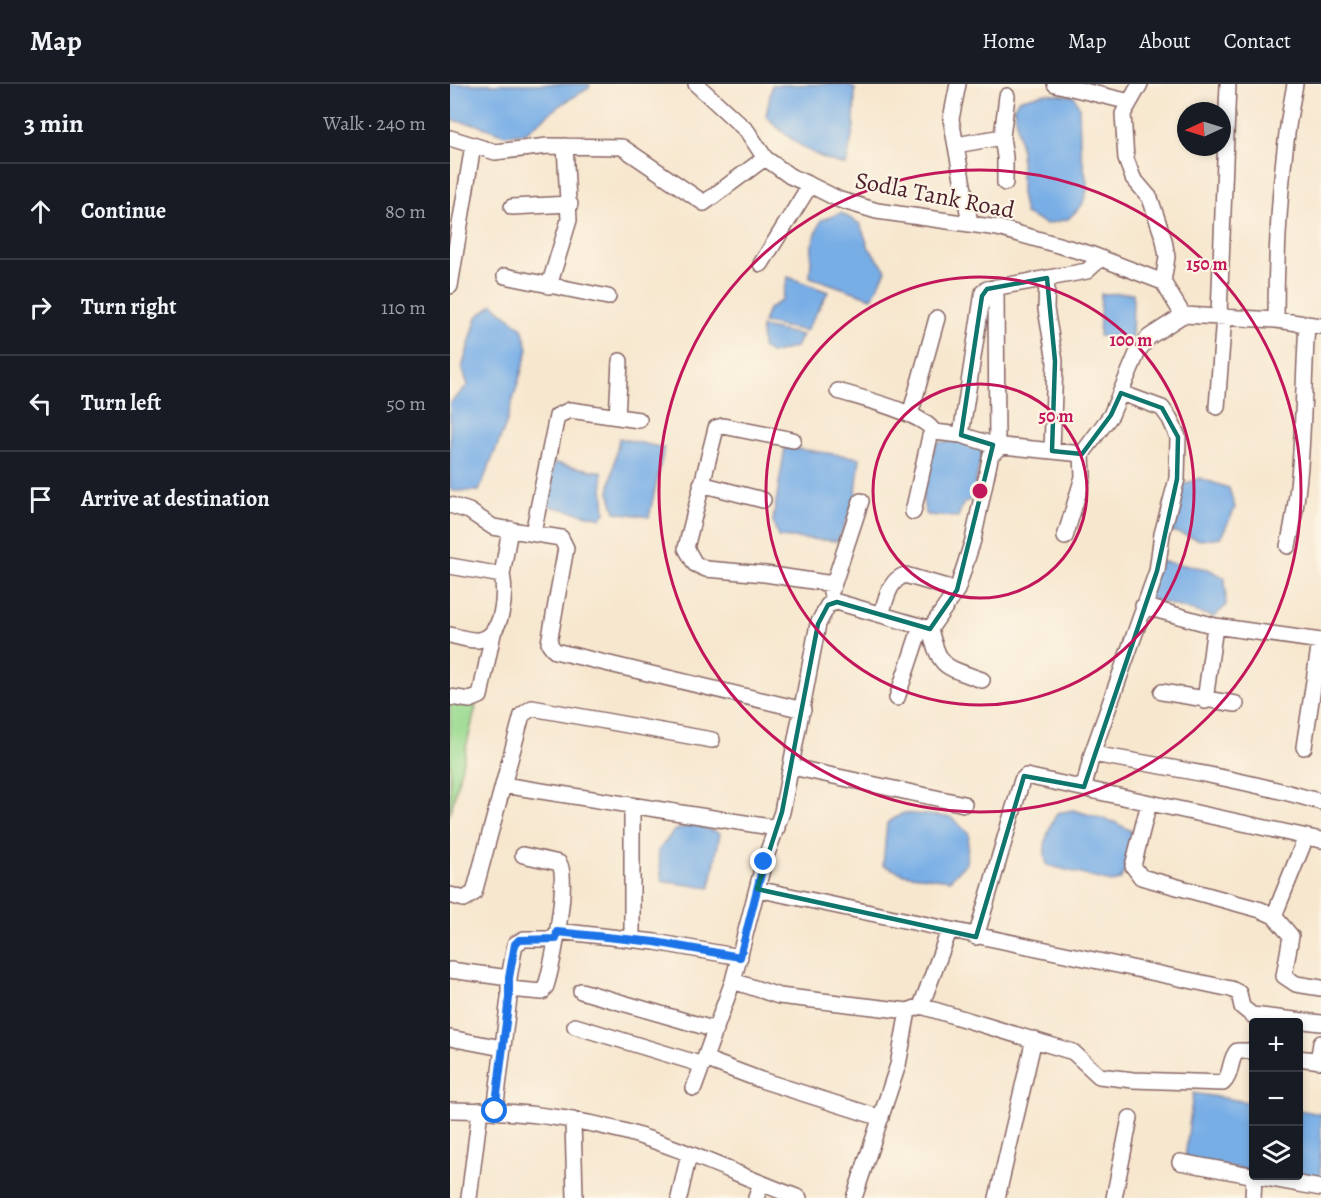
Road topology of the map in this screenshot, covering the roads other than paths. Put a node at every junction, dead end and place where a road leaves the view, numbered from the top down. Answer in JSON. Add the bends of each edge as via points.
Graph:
{"nodes":[{"id":1,"x":696,"y":84,"type":"edge"},
{"id":2,"x":958,"y":84,"type":"edge"},
{"id":3,"x":1055,"y":84,"type":"edge"},
{"id":4,"x":1140,"y":84,"type":"edge"},
{"id":5,"x":1228,"y":84,"type":"edge"},
{"id":6,"x":1295,"y":84,"type":"edge"},
{"id":7,"x":1007,"y":96,"type":"dead end"},
{"id":8,"x":1130,"y":102,"type":"junction"},
{"id":9,"x":1002,"y":137,"type":"junction"},
{"id":10,"x":450,"y":138,"type":"edge"},
{"id":11,"x":473,"y":145,"type":"junction"},
{"id":12,"x":956,"y":145,"type":"junction"},
{"id":13,"x":565,"y":146,"type":"junction"},
{"id":14,"x":765,"y":158,"type":"junction"},
{"id":15,"x":1005,"y":183,"type":"dead end"},
{"id":16,"x":810,"y":185,"type":"junction"},
{"id":17,"x":450,"y":187,"type":"edge"},
{"id":18,"x":466,"y":188,"type":"junction"},
{"id":19,"x":570,"y":204,"type":"junction"},
{"id":20,"x":512,"y":207,"type":"dead end"},
{"id":21,"x":970,"y":223,"type":"junction"},
{"id":22,"x":1101,"y":258,"type":"junction"},
{"id":23,"x":761,"y":264,"type":"dead end"},
{"id":24,"x":505,"y":276,"type":"dead end"},
{"id":25,"x":1047,"y":278,"type":"junction"},
{"id":26,"x":1163,"y":282,"type":"junction"},
{"id":27,"x":450,"y":286,"type":"edge"},
{"id":28,"x":549,"y":286,"type":"junction"},
{"id":29,"x":996,"y":287,"type":"junction"},
{"id":30,"x":608,"y":297,"type":"dead end"},
{"id":31,"x":1183,"y":315,"type":"junction"},
{"id":32,"x":1221,"y":315,"type":"junction"},
{"id":33,"x":938,"y":318,"type":"dead end"},
{"id":34,"x":1276,"y":320,"type":"junction"},
{"id":35,"x":1314,"y":325,"type":"edge"},
{"id":36,"x":620,"y":361,"type":"dead end"},
{"id":37,"x":838,"y":391,"type":"dead end"},
{"id":38,"x":1121,"y":393,"type":"junction"},
{"id":39,"x":1217,"y":407,"type":"dead end"},
{"id":40,"x":910,"y":416,"type":"junction"},
{"id":41,"x":616,"y":417,"type":"junction"},
{"id":42,"x":639,"y":420,"type":"dead end"},
{"id":43,"x":934,"y":432,"type":"junction"},
{"id":44,"x":961,"y":435,"type":"junction"},
{"id":45,"x":793,"y":440,"type":"dead end"},
{"id":46,"x":997,"y":448,"type":"junction"},
{"id":47,"x":1052,"y":451,"type":"junction"},
{"id":48,"x":1082,"y":454,"type":"junction"},
{"id":49,"x":701,"y":484,"type":"junction"},
{"id":50,"x":763,"y":500,"type":"dead end"},
{"id":51,"x":861,"y":501,"type":"dead end"},
{"id":52,"x":450,"y":506,"type":"edge"},
{"id":53,"x":913,"y":512,"type":"dead end"},
{"id":54,"x":510,"y":529,"type":"junction"},
{"id":55,"x":533,"y":533,"type":"junction"},
{"id":56,"x":1065,"y":537,"type":"dead end"},
{"id":57,"x":1288,"y":546,"type":"dead end"},
{"id":58,"x":450,"y":566,"type":"edge"},
{"id":59,"x":502,"y":575,"type":"junction"},
{"id":60,"x":833,"y":584,"type":"junction"},
{"id":61,"x":957,"y":590,"type":"junction"},
{"id":62,"x":828,"y":605,"type":"junction"},
{"id":63,"x":1143,"y":606,"type":"junction"},
{"id":64,"x":881,"y":615,"type":"junction"},
{"id":65,"x":1215,"y":626,"type":"junction"},
{"id":66,"x":926,"y":627,"type":"junction"},
{"id":67,"x":494,"y":630,"type":"junction"},
{"id":68,"x":450,"y":635,"type":"edge"},
{"id":69,"x":1321,"y":641,"type":"edge"},
{"id":70,"x":982,"y":680,"type":"dead end"},
{"id":71,"x":1162,"y":692,"type":"dead end"},
{"id":72,"x":450,"y":697,"type":"edge"},
{"id":73,"x":897,"y":698,"type":"dead end"},
{"id":74,"x":1205,"y":701,"type":"junction"},
{"id":75,"x":1236,"y":704,"type":"dead end"},
{"id":76,"x":803,"y":710,"type":"junction"},
{"id":77,"x":712,"y":740,"type":"dead end"},
{"id":78,"x":1304,"y":747,"type":"dead end"},
{"id":79,"x":1092,"y":754,"type":"junction"},
{"id":80,"x":792,"y":767,"type":"junction"},
{"id":81,"x":503,"y":785,"type":"junction"},
{"id":82,"x":1084,"y":786,"type":"junction"},
{"id":83,"x":1321,"y":802,"type":"edge"},
{"id":84,"x":1149,"y":803,"type":"junction"},
{"id":85,"x":964,"y":804,"type":"dead end"},
{"id":86,"x":632,"y":805,"type":"junction"},
{"id":87,"x":777,"y":828,"type":"junction"},
{"id":88,"x":1314,"y":838,"type":"edge"},
{"id":89,"x":523,"y":855,"type":"dead end"},
{"id":90,"x":757,"y":889,"type":"junction"},
{"id":91,"x":450,"y":896,"type":"edge"},
{"id":92,"x":1274,"y":916,"type":"junction"},
{"id":93,"x":949,"y":931,"type":"junction"},
{"id":94,"x":557,"y":935,"type":"junction"},
{"id":95,"x":976,"y":937,"type":"junction"},
{"id":96,"x":632,"y":939,"type":"junction"},
{"id":97,"x":740,"y":957,"type":"junction"},
{"id":98,"x":450,"y":970,"type":"edge"},
{"id":99,"x":733,"y":981,"type":"junction"},
{"id":100,"x":509,"y":983,"type":"junction"},
{"id":101,"x":1321,"y":988,"type":"edge"},
{"id":102,"x":581,"y":991,"type":"dead end"},
{"id":103,"x":915,"y":1008,"type":"junction"},
{"id":104,"x":1321,"y":1023,"type":"edge"},
{"id":105,"x":575,"y":1026,"type":"dead end"},
{"id":106,"x":716,"y":1030,"type":"junction"},
{"id":107,"x":450,"y":1038,"type":"edge"},
{"id":108,"x":1034,"y":1039,"type":"junction"},
{"id":109,"x":1321,"y":1044,"type":"edge"},
{"id":110,"x":502,"y":1048,"type":"junction"},
{"id":111,"x":1249,"y":1051,"type":"edge"},
{"id":112,"x":1303,"y":1059,"type":"edge"},
{"id":113,"x":1320,"y":1061,"type":"edge"},
{"id":114,"x":704,"y":1062,"type":"junction"},
{"id":115,"x":694,"y":1089,"type":"dead end"},
{"id":116,"x":450,"y":1110,"type":"edge"},
{"id":117,"x":488,"y":1110,"type":"junction"},
{"id":118,"x":881,"y":1118,"type":"junction"},
{"id":119,"x":1130,"y":1118,"type":"dead end"},
{"id":120,"x":573,"y":1120,"type":"junction"},
{"id":121,"x":689,"y":1154,"type":"junction"},
{"id":122,"x":1180,"y":1162,"type":"dead end"},
{"id":123,"x":1249,"y":1175,"type":"edge"},
{"id":124,"x":1254,"y":1180,"type":"edge"},
{"id":125,"x":1276,"y":1180,"type":"edge"},
{"id":126,"x":1321,"y":1188,"type":"edge"},
{"id":127,"x":758,"y":1191,"type":"edge"},
{"id":128,"x":469,"y":1198,"type":"edge"},
{"id":129,"x":574,"y":1198,"type":"edge"},
{"id":130,"x":679,"y":1198,"type":"edge"},
{"id":131,"x":799,"y":1198,"type":"edge"},
{"id":132,"x":854,"y":1198,"type":"edge"},
{"id":133,"x":997,"y":1198,"type":"edge"},
{"id":134,"x":1114,"y":1198,"type":"edge"},
{"id":135,"x":1253,"y":1198,"type":"edge"}],
"edges":[{"from":1,"to":14,"type":"street","name":"Sodla Tank Road","via":[[747,131]]},
{"from":2,"to":12,"type":"street","via":[[951,119]]},
{"from":3,"to":8,"type":"street"},
{"from":4,"to":8,"type":"street"},
{"from":5,"to":32,"type":"street"},
{"from":6,"to":34,"type":"street","via":[[1276,229]]},
{"from":7,"to":9,"type":"street"},
{"from":8,"to":26,"type":"street","via":[[1123,114],[1128,168],[1150,198],[1158,221],[1167,257]]},
{"from":9,"to":12,"type":"street"},
{"from":9,"to":15,"type":"street"},
{"from":10,"to":11,"type":"street"},
{"from":11,"to":13,"type":"street","via":[[495,152]]},
{"from":11,"to":18,"type":"street"},
{"from":12,"to":21,"type":"street"},
{"from":13,"to":14,"type":"street","via":[[622,147],[704,203]]},
{"from":13,"to":19,"type":"street"},
{"from":14,"to":16,"type":"street","name":"Sodla Tank Road"},
{"from":16,"to":21,"type":"street","name":"Sodla Tank Road","via":[[840,200],[877,211]]},
{"from":16,"to":23,"type":"street"},
{"from":17,"to":18,"type":"street"},
{"from":18,"to":27,"type":"street"},
{"from":19,"to":20,"type":"street"},
{"from":19,"to":28,"type":"street","via":[[564,240]]},
{"from":21,"to":22,"type":"street","name":"Sodla Tank Road","via":[[1035,237]]},
{"from":22,"to":25,"type":"street","via":[[1087,271]]},
{"from":22,"to":26,"type":"street","name":"Sodla Tank Road"},
{"from":24,"to":28,"type":"street"},
{"from":25,"to":29,"type":"street"},
{"from":25,"to":47,"type":"street","via":[[1046,309],[1055,361]]},
{"from":26,"to":31,"type":"street"},
{"from":28,"to":30,"type":"street"},
{"from":29,"to":44,"type":"street","via":[[987,289],[982,296]]},
{"from":29,"to":46,"type":"street"},
{"from":31,"to":32,"type":"street"},
{"from":31,"to":38,"type":"street","via":[[1149,337],[1138,351]]},
{"from":32,"to":34,"type":"street"},
{"from":32,"to":39,"type":"street"},
{"from":33,"to":40,"type":"street"},
{"from":34,"to":35,"type":"street"},
{"from":35,"to":57,"type":"street","via":[[1302,395],[1302,464]]},
{"from":36,"to":41,"type":"street"},
{"from":37,"to":40,"type":"street"},
{"from":38,"to":48,"type":"street","via":[[1111,415]]},
{"from":38,"to":63,"type":"street","via":[[1162,408],[1178,437],[1177,479],[1157,571]]},
{"from":40,"to":43,"type":"street","via":[[927,423]]},
{"from":41,"to":42,"type":"street"},
{"from":41,"to":55,"type":"street","via":[[570,410],[557,416]]},
{"from":43,"to":44,"type":"street"},
{"from":43,"to":53,"type":"street"},
{"from":44,"to":46,"type":"street"},
{"from":45,"to":49,"type":"street","via":[[723,426],[716,428]]},
{"from":46,"to":47,"type":"street"},
{"from":46,"to":61,"type":"street","via":[[991,454],[973,540]]},
{"from":47,"to":48,"type":"street"},
{"from":48,"to":56,"type":"street","via":[[1083,477]]},
{"from":49,"to":50,"type":"street"},
{"from":49,"to":60,"type":"street","via":[[686,548],[695,564],[706,569]]},
{"from":51,"to":60,"type":"street"},
{"from":52,"to":54,"type":"street","via":[[470,511],[493,527]]},
{"from":54,"to":55,"type":"street"},
{"from":54,"to":59,"type":"street"},
{"from":55,"to":76,"type":"street","via":[[561,538],[566,548],[549,643],[555,651]]},
{"from":58,"to":59,"type":"street"},
{"from":59,"to":67,"type":"street","via":[[505,599]]},
{"from":60,"to":62,"type":"street"},
{"from":61,"to":64,"type":"street","via":[[905,575],[892,585]]},
{"from":61,"to":66,"type":"street"},
{"from":62,"to":64,"type":"street","via":[[837,602]]},
{"from":62,"to":76,"type":"street","via":[[818,624]]},
{"from":63,"to":65,"type":"street"},
{"from":63,"to":79,"type":"street"},
{"from":64,"to":66,"type":"street"},
{"from":65,"to":69,"type":"street"},
{"from":65,"to":74,"type":"street"},
{"from":66,"to":70,"type":"street","via":[[945,666]]},
{"from":66,"to":73,"type":"street"},
{"from":67,"to":68,"type":"street","via":[[478,640]]},
{"from":67,"to":72,"type":"street","via":[[480,696],[470,700]]},
{"from":69,"to":78,"type":"street"},
{"from":71,"to":74,"type":"street"},
{"from":74,"to":75,"type":"street"},
{"from":76,"to":80,"type":"street"},
{"from":77,"to":81,"type":"street","via":[[532,708],[522,715]]},
{"from":79,"to":82,"type":"street"},
{"from":79,"to":83,"type":"street","via":[[1275,789]]},
{"from":80,"to":85,"type":"street"},
{"from":80,"to":87,"type":"street"},
{"from":81,"to":86,"type":"street"},
{"from":81,"to":91,"type":"street","via":[[474,893],[464,899]]},
{"from":82,"to":84,"type":"street"},
{"from":82,"to":95,"type":"street","via":[[1035,776],[1023,780]]},
{"from":84,"to":88,"type":"street"},
{"from":84,"to":92,"type":"street","via":[[1133,866],[1136,873]]},
{"from":86,"to":87,"type":"street"},
{"from":86,"to":96,"type":"street"},
{"from":87,"to":90,"type":"street"},
{"from":88,"to":92,"type":"street"},
{"from":89,"to":94,"type":"street","via":[[559,863],[563,869]]},
{"from":90,"to":93,"type":"street"},
{"from":90,"to":97,"type":"street"},
{"from":92,"to":101,"type":"street","via":[[1291,936],[1284,976],[1296,984]]},
{"from":93,"to":95,"type":"street"},
{"from":93,"to":103,"type":"street"},
{"from":94,"to":96,"type":"street"},
{"from":94,"to":100,"type":"street","via":[[519,940]]},
{"from":94,"to":100,"type":"street","via":[[542,992]]},
{"from":95,"to":104,"type":"street","via":[[1231,989],[1239,993],[1242,1007],[1252,1015]]},
{"from":96,"to":97,"type":"street"},
{"from":97,"to":99,"type":"street"},
{"from":98,"to":100,"type":"street"},
{"from":99,"to":103,"type":"street","via":[[779,996]]},
{"from":99,"to":106,"type":"street"},
{"from":100,"to":110,"type":"street"},
{"from":102,"to":106,"type":"street"},
{"from":103,"to":108,"type":"street"},
{"from":103,"to":118,"type":"street"},
{"from":105,"to":114,"type":"street"},
{"from":106,"to":114,"type":"street"},
{"from":107,"to":110,"type":"street"},
{"from":108,"to":111,"type":"street","via":[[1073,1052],[1099,1076],[1133,1080],[1223,1083],[1237,1051]]},
{"from":108,"to":133,"type":"street"},
{"from":109,"to":113,"type":"street"},
{"from":110,"to":117,"type":"street"},
{"from":112,"to":113,"type":"street"},
{"from":114,"to":115,"type":"street"},
{"from":114,"to":118,"type":"street"},
{"from":116,"to":117,"type":"street"},
{"from":117,"to":120,"type":"street"},
{"from":117,"to":128,"type":"street"},
{"from":118,"to":132,"type":"street"},
{"from":119,"to":134,"type":"street"},
{"from":120,"to":121,"type":"street","via":[[623,1131]]},
{"from":120,"to":129,"type":"street"},
{"from":121,"to":127,"type":"street"},
{"from":121,"to":130,"type":"street"},
{"from":122,"to":123,"type":"street"},
{"from":124,"to":135,"type":"street"},
{"from":125,"to":126,"type":"street"},
{"from":127,"to":131,"type":"street"}]}
